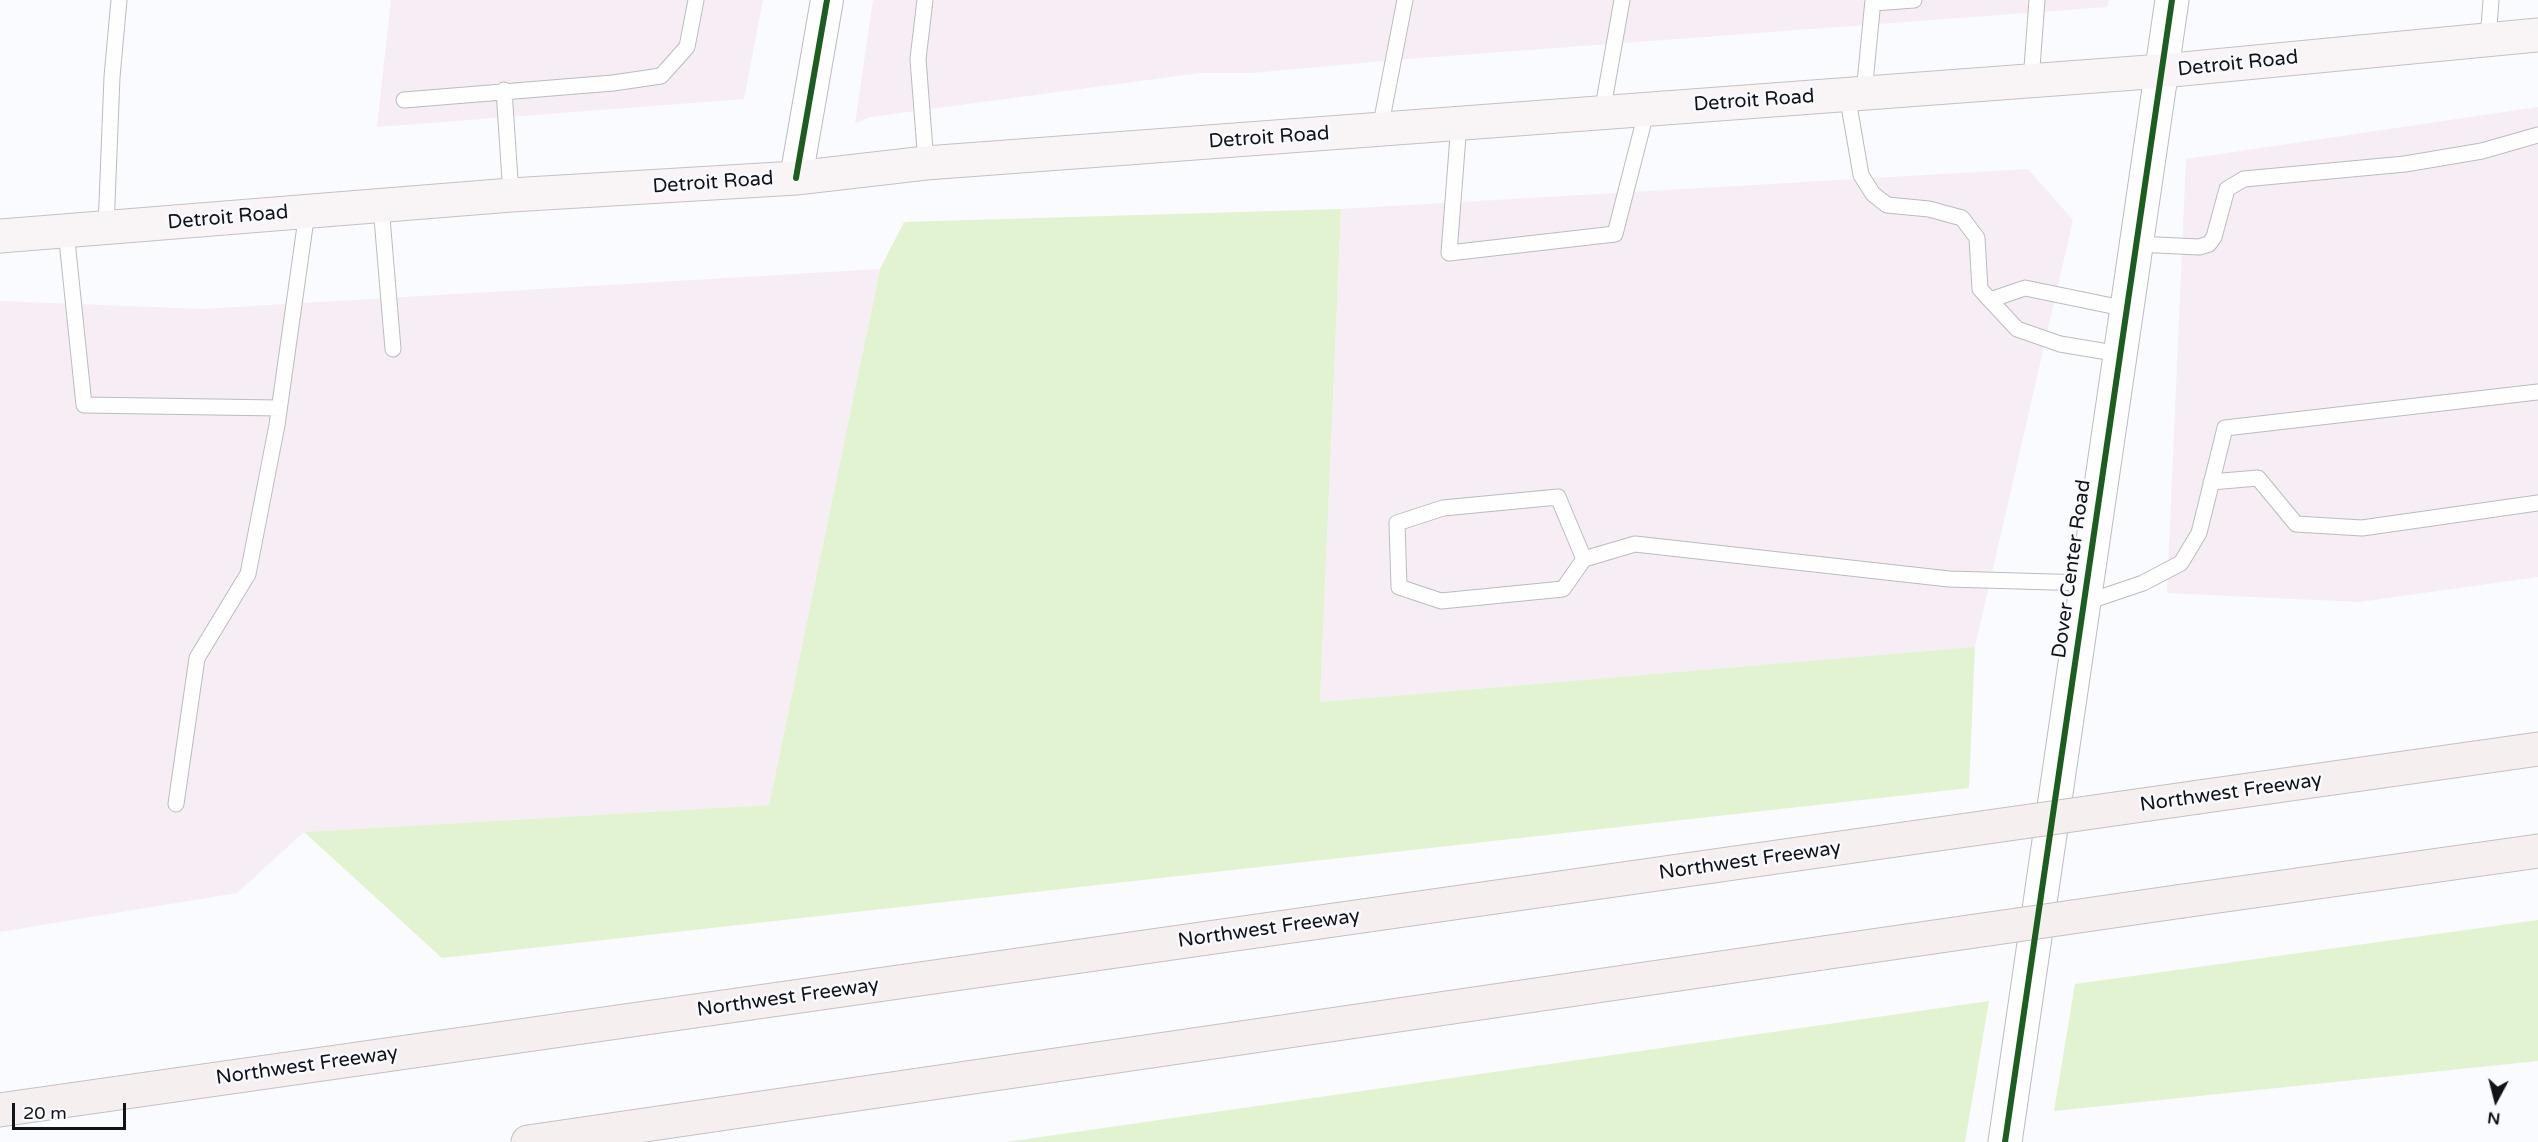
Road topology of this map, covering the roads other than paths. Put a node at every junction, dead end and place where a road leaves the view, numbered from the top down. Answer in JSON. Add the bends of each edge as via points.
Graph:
{"nodes":[{"id":1,"x":119,"y":0,"type":"edge"},
{"id":2,"x":696,"y":0,"type":"edge"},
{"id":3,"x":827,"y":0,"type":"edge"},
{"id":4,"x":925,"y":0,"type":"edge"},
{"id":5,"x":1405,"y":0,"type":"edge"},
{"id":6,"x":1622,"y":0,"type":"edge"},
{"id":7,"x":1914,"y":0,"type":"edge"},
{"id":8,"x":2037,"y":0,"type":"edge"},
{"id":9,"x":2172,"y":0,"type":"edge"},
{"id":10,"x":2491,"y":0,"type":"edge"},
{"id":11,"x":1873,"y":2,"type":"edge"},
{"id":12,"x":2538,"y":35,"type":"edge"},
{"id":13,"x":2488,"y":40,"type":"junction"},
{"id":14,"x":2162,"y":71,"type":"junction"},
{"id":15,"x":2031,"y":81,"type":"junction"},
{"id":16,"x":504,"y":90,"type":"junction"},
{"id":17,"x":1856,"y":94,"type":"junction"},
{"id":18,"x":404,"y":100,"type":"dead end"},
{"id":19,"x":1647,"y":109,"type":"junction"},
{"id":20,"x":1602,"y":113,"type":"junction"},
{"id":21,"x":1459,"y":123,"type":"junction"},
{"id":22,"x":1380,"y":129,"type":"junction"},
{"id":23,"x":2538,"y":135,"type":"edge"},
{"id":24,"x":926,"y":163,"type":"junction"},
{"id":25,"x":796,"y":178,"type":"junction"},
{"id":26,"x":511,"y":195,"type":"junction"},
{"id":27,"x":381,"y":206,"type":"junction"},
{"id":28,"x":307,"y":212,"type":"junction"},
{"id":29,"x":106,"y":228,"type":"junction"},
{"id":30,"x":66,"y":231,"type":"junction"},
{"id":31,"x":0,"y":236,"type":"edge"},
{"id":32,"x":2136,"y":244,"type":"junction"},
{"id":33,"x":1990,"y":300,"type":"junction"},
{"id":34,"x":2127,"y":309,"type":"junction"},
{"id":35,"x":393,"y":349,"type":"dead end"},
{"id":36,"x":2120,"y":354,"type":"junction"},
{"id":37,"x":2538,"y":392,"type":"edge"},
{"id":38,"x":279,"y":408,"type":"junction"},
{"id":39,"x":2211,"y":482,"type":"junction"},
{"id":40,"x":2538,"y":503,"type":"edge"},
{"id":41,"x":1584,"y":558,"type":"junction"},
{"id":42,"x":2085,"y":593,"type":"junction"},
{"id":43,"x":2538,"y":749,"type":"edge"},
{"id":44,"x":176,"y":804,"type":"dead end"},
{"id":45,"x":2538,"y":851,"type":"edge"},
{"id":46,"x":0,"y":1110,"type":"edge"},
{"id":47,"x":528,"y":1142,"type":"edge"},
{"id":48,"x":2005,"y":1142,"type":"edge"}],
"edges":[{"from":1,"to":29,"type":"lane"},
{"from":2,"to":16,"type":"lane","via":[[687,47],[661,76]]},
{"from":3,"to":25,"type":"street"},
{"from":4,"to":24,"type":"lane","via":[[918,59]]},
{"from":5,"to":22,"type":"lane"},
{"from":6,"to":20,"type":"lane"},
{"from":7,"to":11,"type":"lane"},
{"from":8,"to":15,"type":"lane"},
{"from":9,"to":14,"type":"street","name":"Dover Center Road"},
{"from":10,"to":13,"type":"lane"},
{"from":11,"to":17,"type":"lane"},
{"from":12,"to":13,"type":"main road","name":"Detroit Road"},
{"from":13,"to":14,"type":"main road","name":"Detroit Road"},
{"from":14,"to":15,"type":"main road","name":"Detroit Road"},
{"from":14,"to":32,"type":"street","name":"Dover Center Road"},
{"from":15,"to":17,"type":"main road","name":"Detroit Road"},
{"from":16,"to":18,"type":"lane"},
{"from":16,"to":26,"type":"lane"},
{"from":17,"to":19,"type":"main road","name":"Detroit Road"},
{"from":17,"to":33,"type":"lane","via":[[1861,175],[1873,194],[1887,205],[1929,209],[1962,218],[1977,238],[1980,289]]},
{"from":19,"to":20,"type":"main road","name":"Detroit Road"},
{"from":19,"to":21,"type":"lane","via":[[1615,234],[1449,253]]},
{"from":20,"to":21,"type":"main road","name":"Detroit Road"},
{"from":21,"to":22,"type":"main road","name":"Detroit Road"},
{"from":22,"to":24,"type":"main road","name":"Detroit Road"},
{"from":23,"to":32,"type":"lane","via":[[2482,151],[2405,164],[2244,179],[2227,189],[2209,244]]},
{"from":24,"to":25,"type":"main road","name":"Detroit Road"},
{"from":25,"to":26,"type":"main road","name":"Detroit Road"},
{"from":26,"to":27,"type":"main road","name":"Detroit Road"},
{"from":27,"to":28,"type":"main road","name":"Detroit Road"},
{"from":27,"to":35,"type":"lane"},
{"from":28,"to":29,"type":"main road","name":"Detroit Road"},
{"from":28,"to":38,"type":"lane"},
{"from":29,"to":30,"type":"main road","name":"Detroit Road"},
{"from":30,"to":31,"type":"main road","name":"Detroit Road"},
{"from":30,"to":38,"type":"lane","via":[[84,405]]},
{"from":32,"to":34,"type":"street","name":"Dover Center Road"},
{"from":33,"to":34,"type":"lane","via":[[2025,288]]},
{"from":33,"to":36,"type":"lane","via":[[2017,329],[2060,344]]},
{"from":34,"to":36,"type":"street","name":"Dover Center Road"},
{"from":36,"to":42,"type":"street","name":"Dover Center Road"},
{"from":37,"to":39,"type":"lane","via":[[2225,428]]},
{"from":38,"to":44,"type":"lane","via":[[248,574],[196,658]]},
{"from":39,"to":40,"type":"lane","via":[[2258,478],[2296,525],[2362,528]]},
{"from":39,"to":42,"type":"lane","via":[[2199,533],[2181,563],[2143,583]]},
{"from":41,"to":41,"type":"lane","via":[[1563,590],[1441,601],[1399,587],[1397,523],[1443,508],[1558,497]]},
{"from":41,"to":42,"type":"lane","via":[[1635,544]]},
{"from":42,"to":48,"type":"street","name":"Dover Center Road"},
{"from":43,"to":46,"type":"highway","name":"Northwest Freeway","bridge":true},
{"from":45,"to":47,"type":"highway","bridge":true}]}
